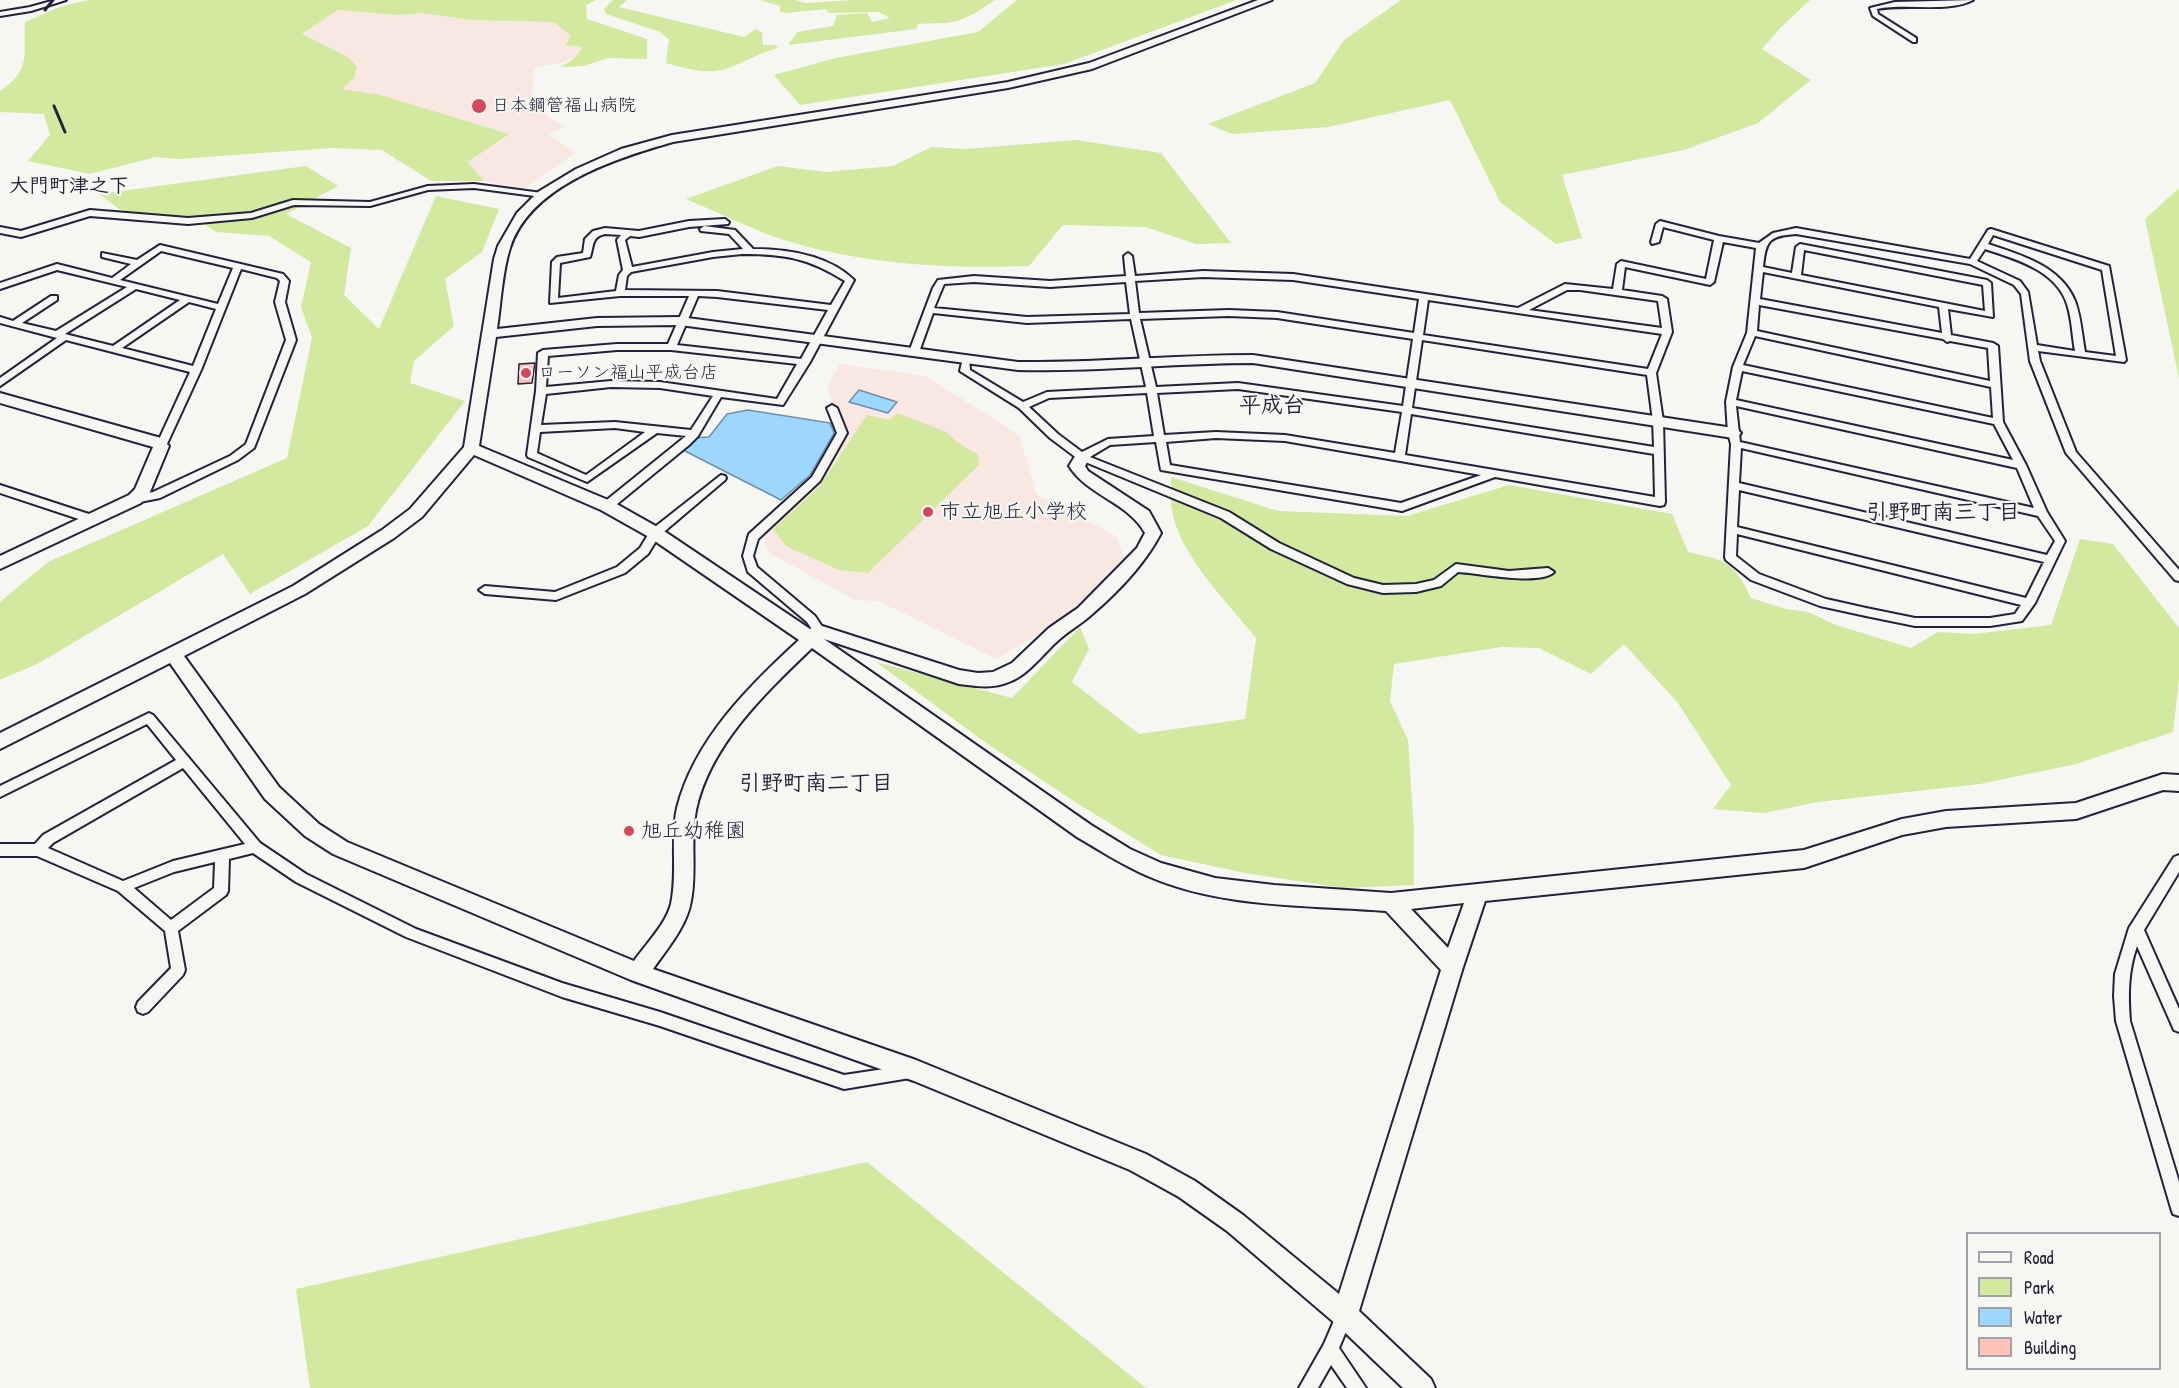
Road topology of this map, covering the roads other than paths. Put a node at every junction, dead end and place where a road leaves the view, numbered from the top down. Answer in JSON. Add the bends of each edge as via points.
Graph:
{"nodes":[{"id":1,"x":63,"y":0,"type":"edge"},
{"id":2,"x":1267,"y":0,"type":"edge"},
{"id":3,"x":1970,"y":0,"type":"edge"},
{"id":4,"x":0,"y":14,"type":"edge"},
{"id":5,"x":1913,"y":40,"type":"dead end"},
{"id":6,"x":542,"y":195,"type":"junction"},
{"id":7,"x":725,"y":222,"type":"dead end"},
{"id":8,"x":0,"y":230,"type":"edge"},
{"id":9,"x":628,"y":233,"type":"junction"},
{"id":10,"x":639,"y":234,"type":"junction"},
{"id":11,"x":1719,"y":239,"type":"junction"},
{"id":12,"x":1655,"y":242,"type":"dead end"},
{"id":13,"x":1983,"y":244,"type":"junction"},
{"id":14,"x":1761,"y":246,"type":"junction"},
{"id":15,"x":748,"y":250,"type":"junction"},
{"id":16,"x":1924,"y":254,"type":"junction"},
{"id":17,"x":105,"y":255,"type":"dead end"},
{"id":18,"x":1128,"y":256,"type":"dead end"},
{"id":19,"x":1972,"y":262,"type":"junction"},
{"id":20,"x":138,"y":263,"type":"junction"},
{"id":21,"x":238,"y":265,"type":"junction"},
{"id":22,"x":1759,"y":269,"type":"junction"},
{"id":23,"x":628,"y":270,"type":"junction"},
{"id":24,"x":1925,"y":271,"type":"junction"},
{"id":25,"x":1796,"y":277,"type":"junction"},
{"id":26,"x":1129,"y":278,"type":"junction"},
{"id":27,"x":113,"y":281,"type":"junction"},
{"id":28,"x":0,"y":286,"type":"edge"},
{"id":29,"x":134,"y":286,"type":"junction"},
{"id":30,"x":1617,"y":292,"type":"junction"},
{"id":31,"x":620,"y":293,"type":"junction"},
{"id":32,"x":694,"y":295,"type":"junction"},
{"id":33,"x":1424,"y":296,"type":"junction"},
{"id":34,"x":54,"y":298,"type":"dead end"},
{"id":35,"x":187,"y":299,"type":"junction"},
{"id":36,"x":1755,"y":301,"type":"junction"},
{"id":37,"x":222,"y":307,"type":"junction"},
{"id":38,"x":1943,"y":307,"type":"junction"},
{"id":39,"x":834,"y":308,"type":"junction"},
{"id":40,"x":929,"y":310,"type":"junction"},
{"id":41,"x":1519,"y":311,"type":"junction"},
{"id":42,"x":1135,"y":317,"type":"junction"},
{"id":43,"x":0,"y":320,"type":"edge"},
{"id":44,"x":680,"y":321,"type":"junction"},
{"id":45,"x":14,"y":324,"type":"junction"},
{"id":46,"x":1667,"y":332,"type":"junction"},
{"id":47,"x":1752,"y":333,"type":"junction"},
{"id":48,"x":489,"y":334,"type":"junction"},
{"id":49,"x":61,"y":336,"type":"junction"},
{"id":50,"x":1418,"y":338,"type":"junction"},
{"id":51,"x":818,"y":339,"type":"junction"},
{"id":52,"x":1947,"y":339,"type":"junction"},
{"id":53,"x":671,"y":347,"type":"junction"},
{"id":54,"x":2035,"y":348,"type":"junction"},
{"id":55,"x":115,"y":349,"type":"junction"},
{"id":56,"x":914,"y":352,"type":"junction"},
{"id":57,"x":2080,"y":353,"type":"junction"},
{"id":58,"x":966,"y":360,"type":"junction"},
{"id":59,"x":805,"y":362,"type":"junction"},
{"id":60,"x":1147,"y":363,"type":"junction"},
{"id":61,"x":1738,"y":367,"type":"junction"},
{"id":62,"x":196,"y":370,"type":"junction"},
{"id":63,"x":1651,"y":373,"type":"junction"},
{"id":64,"x":1411,"y":382,"type":"junction"},
{"id":65,"x":0,"y":383,"type":"edge"},
{"id":66,"x":1996,"y":385,"type":"junction"},
{"id":67,"x":541,"y":391,"type":"junction"},
{"id":68,"x":1152,"y":391,"type":"junction"},
{"id":69,"x":718,"y":395,"type":"junction"},
{"id":70,"x":0,"y":398,"type":"edge"},
{"id":71,"x":1731,"y":402,"type":"junction"},
{"id":72,"x":1022,"y":406,"type":"junction"},
{"id":73,"x":832,"y":408,"type":"dead end"},
{"id":74,"x":1407,"y":410,"type":"junction"},
{"id":75,"x":1658,"y":421,"type":"junction"},
{"id":76,"x":1998,"y":422,"type":"junction"},
{"id":77,"x":534,"y":429,"type":"junction"},
{"id":78,"x":654,"y":430,"type":"junction"},
{"id":79,"x":694,"y":434,"type":"junction"},
{"id":80,"x":1734,"y":438,"type":"junction"},
{"id":81,"x":1161,"y":439,"type":"junction"},
{"id":82,"x":161,"y":446,"type":"junction"},
{"id":83,"x":471,"y":448,"type":"junction"},
{"id":84,"x":1658,"y":451,"type":"junction"},
{"id":85,"x":1082,"y":457,"type":"junction"},
{"id":86,"x":1400,"y":457,"type":"junction"},
{"id":87,"x":2021,"y":465,"type":"junction"},
{"id":88,"x":1495,"y":474,"type":"junction"},
{"id":89,"x":721,"y":478,"type":"dead end"},
{"id":90,"x":1735,"y":486,"type":"junction"},
{"id":91,"x":0,"y":489,"type":"edge"},
{"id":92,"x":135,"y":499,"type":"junction"},
{"id":93,"x":607,"y":506,"type":"junction"},
{"id":94,"x":2042,"y":513,"type":"junction"},
{"id":95,"x":94,"y":520,"type":"junction"},
{"id":96,"x":1731,"y":529,"type":"junction"},
{"id":97,"x":655,"y":533,"type":"junction"},
{"id":98,"x":2050,"y":560,"type":"junction"},
{"id":99,"x":0,"y":563,"type":"edge"},
{"id":100,"x":1548,"y":572,"type":"dead end"},
{"id":101,"x":2179,"y":577,"type":"edge"},
{"id":102,"x":485,"y":590,"type":"dead end"},
{"id":103,"x":2029,"y":603,"type":"junction"},
{"id":104,"x":815,"y":635,"type":"junction"},
{"id":105,"x":174,"y":655,"type":"junction"},
{"id":106,"x":0,"y":742,"type":"edge"},
{"id":107,"x":185,"y":761,"type":"junction"},
{"id":108,"x":2179,"y":783,"type":"edge"},
{"id":109,"x":0,"y":792,"type":"edge"},
{"id":110,"x":255,"y":847,"type":"junction"},
{"id":111,"x":0,"y":850,"type":"edge"},
{"id":112,"x":38,"y":850,"type":"junction"},
{"id":113,"x":222,"y":855,"type":"junction"},
{"id":114,"x":2179,"y":861,"type":"edge"},
{"id":115,"x":123,"y":887,"type":"junction"},
{"id":116,"x":1478,"y":892,"type":"junction"},
{"id":117,"x":1391,"y":902,"type":"junction"},
{"id":118,"x":171,"y":928,"type":"junction"},
{"id":119,"x":2136,"y":928,"type":"junction"},
{"id":120,"x":1452,"y":967,"type":"junction"},
{"id":121,"x":638,"y":973,"type":"junction"},
{"id":122,"x":143,"y":1007,"type":"dead end"},
{"id":123,"x":2179,"y":1025,"type":"edge"},
{"id":124,"x":916,"y":1071,"type":"junction"},
{"id":125,"x":2179,"y":1208,"type":"edge"},
{"id":126,"x":1345,"y":1315,"type":"junction"},
{"id":127,"x":1330,"y":1350,"type":"junction"},
{"id":128,"x":1308,"y":1388,"type":"edge"},
{"id":129,"x":1357,"y":1388,"type":"edge"},
{"id":130,"x":1422,"y":1388,"type":"edge"}],
"edges":[{"from":1,"to":4,"type":"street"},
{"from":2,"to":6,"type":"street","via":[[1092,66],[1008,85],[649,144],[602,161]]},
{"from":3,"to":5,"type":"street","via":[[1884,2],[1873,8],[1875,15]]},
{"from":6,"to":8,"type":"street","via":[[474,186],[428,188],[370,204],[293,202],[252,215],[188,221],[90,213],[21,234]]},
{"from":6,"to":48,"type":"street","via":[[521,216],[504,246]]},
{"from":7,"to":10,"type":"street"},
{"from":9,"to":10,"type":"street"},
{"from":9,"to":23,"type":"street","via":[[621,240]]},
{"from":9,"to":31,"type":"street","via":[[596,233],[589,239],[587,255],[556,262],[553,301]]},
{"from":10,"to":15,"type":"street","via":[[650,236],[688,228],[732,232]]},
{"from":11,"to":12,"type":"street","via":[[1660,224]]},
{"from":11,"to":14,"type":"street"},
{"from":11,"to":30,"type":"street","via":[[1710,282],[1621,264]]},
{"from":13,"to":19,"type":"street"},
{"from":13,"to":57,"type":"street","via":[[2027,261],[2060,283],[2070,301]]},
{"from":13,"to":57,"type":"street","via":[[1991,232],[2106,268],[2121,360]]},
{"from":14,"to":16,"type":"street","via":[[1780,232],[1796,231]]},
{"from":14,"to":22,"type":"street"},
{"from":15,"to":23,"type":"street"},
{"from":15,"to":39,"type":"street","via":[[787,254],[837,270],[850,280]]},
{"from":16,"to":19,"type":"street"},
{"from":16,"to":24,"type":"street"},
{"from":17,"to":20,"type":"street"},
{"from":18,"to":26,"type":"street"},
{"from":19,"to":54,"type":"street","via":[[2017,283],[2025,294]]},
{"from":20,"to":21,"type":"street","via":[[160,248]]},
{"from":20,"to":27,"type":"street"},
{"from":21,"to":37,"type":"street"},
{"from":21,"to":92,"type":"street","via":[[280,276],[285,282],[280,302],[291,340],[250,446],[234,458],[156,495]]},
{"from":22,"to":25,"type":"street"},
{"from":22,"to":36,"type":"street"},
{"from":23,"to":31,"type":"street","via":[[623,275]]},
{"from":24,"to":25,"type":"street","via":[[1800,248]]},
{"from":24,"to":38,"type":"street","via":[[1987,284],[1990,315]]},
{"from":25,"to":38,"type":"street"},
{"from":26,"to":33,"type":"street","via":[[1203,274],[1293,276]]},
{"from":26,"to":40,"type":"street","via":[[1050,284],[974,279],[941,282]]},
{"from":26,"to":42,"type":"street"},
{"from":27,"to":28,"type":"street","via":[[57,267]]},
{"from":27,"to":29,"type":"street"},
{"from":29,"to":35,"type":"street"},
{"from":29,"to":49,"type":"street"},
{"from":30,"to":41,"type":"street","via":[[1565,287]]},
{"from":30,"to":46,"type":"street","via":[[1662,299]]},
{"from":31,"to":32,"type":"street"},
{"from":32,"to":39,"type":"street","via":[[717,294]]},
{"from":32,"to":44,"type":"street"},
{"from":33,"to":41,"type":"street"},
{"from":33,"to":50,"type":"street"},
{"from":34,"to":45,"type":"street"},
{"from":35,"to":37,"type":"street"},
{"from":35,"to":55,"type":"street"},
{"from":36,"to":47,"type":"street"},
{"from":36,"to":52,"type":"street"},
{"from":37,"to":62,"type":"street"},
{"from":38,"to":52,"type":"street"},
{"from":39,"to":51,"type":"street"},
{"from":40,"to":42,"type":"street","via":[[1027,320]]},
{"from":40,"to":56,"type":"street"},
{"from":41,"to":46,"type":"street"},
{"from":42,"to":50,"type":"street","via":[[1277,315]]},
{"from":42,"to":60,"type":"street"},
{"from":43,"to":45,"type":"street"},
{"from":44,"to":48,"type":"street","via":[[597,322]]},
{"from":44,"to":51,"type":"street"},
{"from":44,"to":53,"type":"street"},
{"from":45,"to":49,"type":"street"},
{"from":46,"to":63,"type":"street"},
{"from":47,"to":61,"type":"street"},
{"from":47,"to":66,"type":"street"},
{"from":48,"to":83,"type":"street"},
{"from":49,"to":55,"type":"street"},
{"from":49,"to":65,"type":"street"},
{"from":50,"to":63,"type":"street"},
{"from":50,"to":64,"type":"street"},
{"from":51,"to":56,"type":"street"},
{"from":51,"to":59,"type":"street"},
{"from":52,"to":66,"type":"street","via":[[1993,346]]},
{"from":53,"to":59,"type":"street"},
{"from":53,"to":67,"type":"street","via":[[543,353]]},
{"from":54,"to":57,"type":"street"},
{"from":54,"to":101,"type":"street","via":[[2035,361],[2070,453]]},
{"from":55,"to":62,"type":"street"},
{"from":56,"to":58,"type":"street"},
{"from":58,"to":60,"type":"street","via":[[1049,366]]},
{"from":58,"to":72,"type":"street","via":[[965,372]]},
{"from":59,"to":69,"type":"street","via":[[780,403]]},
{"from":60,"to":64,"type":"street","via":[[1253,359]]},
{"from":60,"to":68,"type":"street"},
{"from":61,"to":71,"type":"street"},
{"from":61,"to":76,"type":"street"},
{"from":62,"to":82,"type":"street"},
{"from":63,"to":75,"type":"street"},
{"from":64,"to":74,"type":"street"},
{"from":64,"to":75,"type":"street"},
{"from":66,"to":76,"type":"street"},
{"from":67,"to":69,"type":"street","via":[[611,384],[660,385]]},
{"from":67,"to":77,"type":"street"},
{"from":68,"to":72,"type":"street","via":[[1047,395]]},
{"from":68,"to":74,"type":"street","via":[[1238,386]]},
{"from":68,"to":81,"type":"street"},
{"from":69,"to":79,"type":"street"},
{"from":70,"to":82,"type":"street"},
{"from":71,"to":80,"type":"street"},
{"from":71,"to":87,"type":"street"},
{"from":72,"to":85,"type":"street"},
{"from":73,"to":104,"type":"street","via":[[842,433],[816,479],[753,537],[748,556],[752,569],[811,619]]},
{"from":74,"to":84,"type":"street"},
{"from":74,"to":86,"type":"street"},
{"from":75,"to":80,"type":"street"},
{"from":75,"to":84,"type":"street"},
{"from":76,"to":87,"type":"street"},
{"from":77,"to":78,"type":"street","via":[[615,425]]},
{"from":77,"to":78,"type":"street","via":[[532,455],[587,479]]},
{"from":78,"to":79,"type":"street"},
{"from":79,"to":93,"type":"street"},
{"from":80,"to":90,"type":"street"},
{"from":80,"to":94,"type":"street"},
{"from":81,"to":85,"type":"street","via":[[1108,442]]},
{"from":81,"to":86,"type":"street","via":[[1252,435]]},
{"from":81,"to":88,"type":"street","via":[[1165,468],[1402,507]]},
{"from":82,"to":92,"type":"street","via":[[142,492]]},
{"from":83,"to":93,"type":"street"},
{"from":83,"to":105,"type":"street","via":[[416,513],[388,534],[299,590]]},
{"from":84,"to":88,"type":"street","via":[[1660,502]]},
{"from":85,"to":100,"type":"street","via":[[1225,514],[1275,546],[1350,581],[1383,589],[1416,588],[1437,583],[1456,568],[1509,575]]},
{"from":85,"to":104,"type":"street","via":[[1077,466],[1083,475],[1143,514],[1153,534],[1143,552],[1084,612],[1004,677],[959,677]]},
{"from":86,"to":88,"type":"street"},
{"from":87,"to":94,"type":"street"},
{"from":89,"to":97,"type":"street"},
{"from":90,"to":96,"type":"street"},
{"from":90,"to":98,"type":"street"},
{"from":91,"to":95,"type":"street"},
{"from":92,"to":95,"type":"street"},
{"from":93,"to":97,"type":"street"},
{"from":94,"to":98,"type":"street","via":[[2060,541]]},
{"from":95,"to":99,"type":"street"},
{"from":96,"to":103,"type":"street"},
{"from":96,"to":103,"type":"street","via":[[1730,557],[1755,577],[1824,603],[1916,622],[2018,618]]},
{"from":97,"to":102,"type":"street","via":[[644,551],[621,570],[556,596]]},
{"from":97,"to":104,"type":"street"},
{"from":98,"to":103,"type":"street"},
{"from":104,"to":117,"type":"street","via":[[1084,831],[1157,871],[1215,887]]},
{"from":104,"to":121,"type":"street","via":[[745,706],[697,777],[687,808],[681,905]]},
{"from":105,"to":106,"type":"street"},
{"from":105,"to":121,"type":"street","via":[[272,793],[312,830],[340,848]]},
{"from":107,"to":109,"type":"street","via":[[149,718]]},
{"from":107,"to":110,"type":"street"},
{"from":107,"to":112,"type":"street","via":[[48,839]]},
{"from":108,"to":116,"type":"street","via":[[2163,782],[2076,811],[1946,819],[1902,827],[1804,859]]},
{"from":110,"to":113,"type":"street"},
{"from":110,"to":124,"type":"street","via":[[301,878],[411,933],[562,990],[844,1082]]},
{"from":111,"to":112,"type":"street"},
{"from":112,"to":115,"type":"street"},
{"from":113,"to":115,"type":"street","via":[[173,867]]},
{"from":113,"to":118,"type":"street","via":[[221,891]]},
{"from":114,"to":119,"type":"street"},
{"from":115,"to":118,"type":"street"},
{"from":116,"to":117,"type":"street"},
{"from":116,"to":120,"type":"street"},
{"from":117,"to":120,"type":"street"},
{"from":118,"to":122,"type":"street","via":[[178,970]]},
{"from":119,"to":123,"type":"street"},
{"from":119,"to":125,"type":"street","via":[[2126,952],[2120,1000],[2123,1021]]},
{"from":120,"to":126,"type":"street"},
{"from":121,"to":124,"type":"street"},
{"from":124,"to":126,"type":"street","via":[[1138,1162],[1187,1189],[1235,1223]]},
{"from":126,"to":127,"type":"street"},
{"from":126,"to":130,"type":"street"},
{"from":127,"to":128,"type":"street"},
{"from":127,"to":129,"type":"street"}]}
